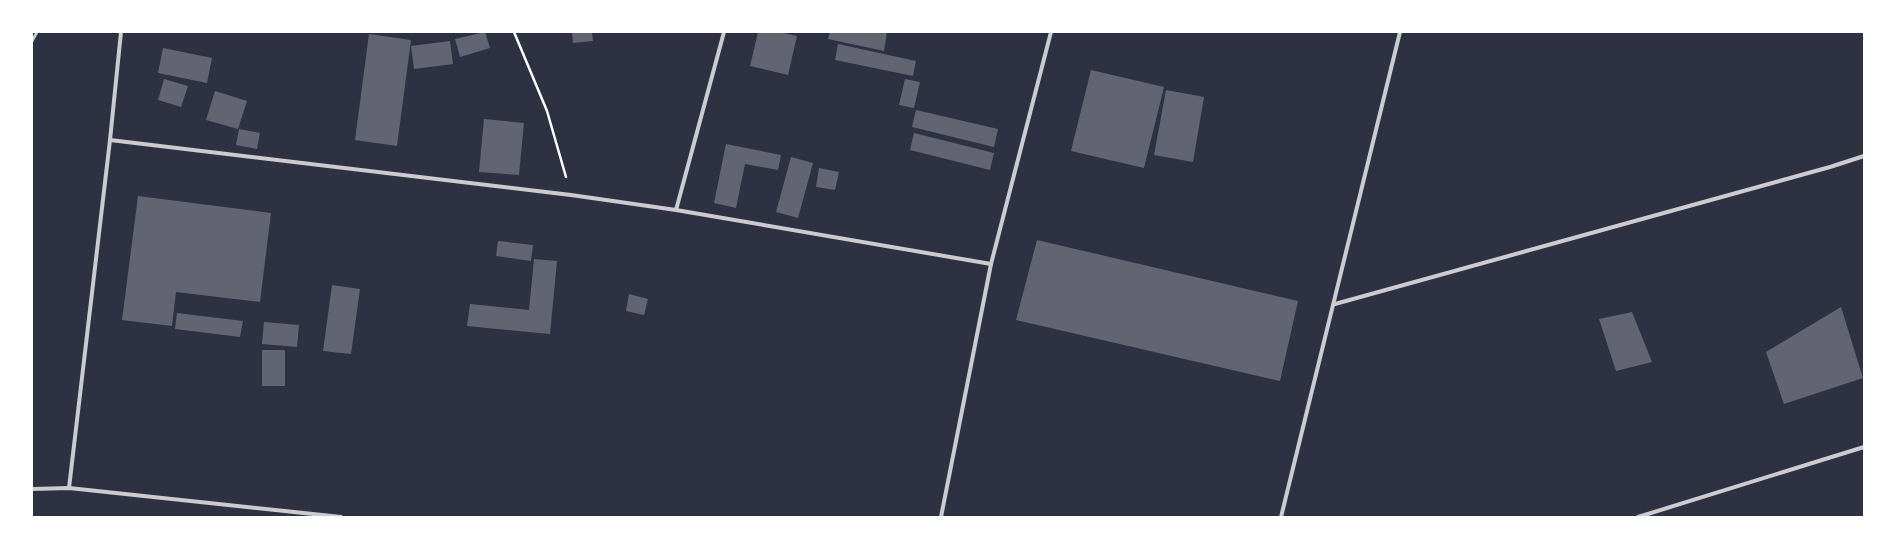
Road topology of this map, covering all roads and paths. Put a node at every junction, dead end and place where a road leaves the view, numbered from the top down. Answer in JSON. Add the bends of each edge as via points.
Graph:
{"nodes":[{"id":1,"x":37,"y":32,"type":"edge"},
{"id":2,"x":122,"y":32,"type":"edge"},
{"id":3,"x":514,"y":32,"type":"edge"},
{"id":4,"x":724,"y":32,"type":"edge"},
{"id":5,"x":1051,"y":32,"type":"edge"},
{"id":6,"x":1400,"y":32,"type":"edge"},
{"id":7,"x":32,"y":41,"type":"edge"},
{"id":8,"x":110,"y":140,"type":"junction"},
{"id":9,"x":1864,"y":156,"type":"edge"},
{"id":10,"x":571,"y":195,"type":"junction"},
{"id":11,"x":676,"y":210,"type":"junction"},
{"id":12,"x":991,"y":264,"type":"junction"},
{"id":13,"x":1334,"y":304,"type":"junction"},
{"id":14,"x":1864,"y":447,"type":"edge"},
{"id":15,"x":69,"y":488,"type":"junction"},
{"id":16,"x":32,"y":489,"type":"edge"},
{"id":17,"x":341,"y":517,"type":"edge"},
{"id":18,"x":941,"y":517,"type":"edge"},
{"id":19,"x":1281,"y":517,"type":"edge"},
{"id":20,"x":1638,"y":517,"type":"edge"}],
"edges":[{"from":1,"to":7,"type":"lane"},
{"from":2,"to":8,"type":"street"},
{"from":3,"to":10,"type":"path","via":[[547,111]]},
{"from":4,"to":11,"type":"street"},
{"from":5,"to":12,"type":"street"},
{"from":6,"to":13,"type":"street"},
{"from":8,"to":10,"type":"street"},
{"from":8,"to":15,"type":"street"},
{"from":9,"to":13,"type":"street"},
{"from":10,"to":11,"type":"street"},
{"from":11,"to":12,"type":"street"},
{"from":12,"to":18,"type":"street"},
{"from":13,"to":19,"type":"street"},
{"from":14,"to":20,"type":"street"},
{"from":15,"to":16,"type":"street"},
{"from":15,"to":17,"type":"street"}]}
